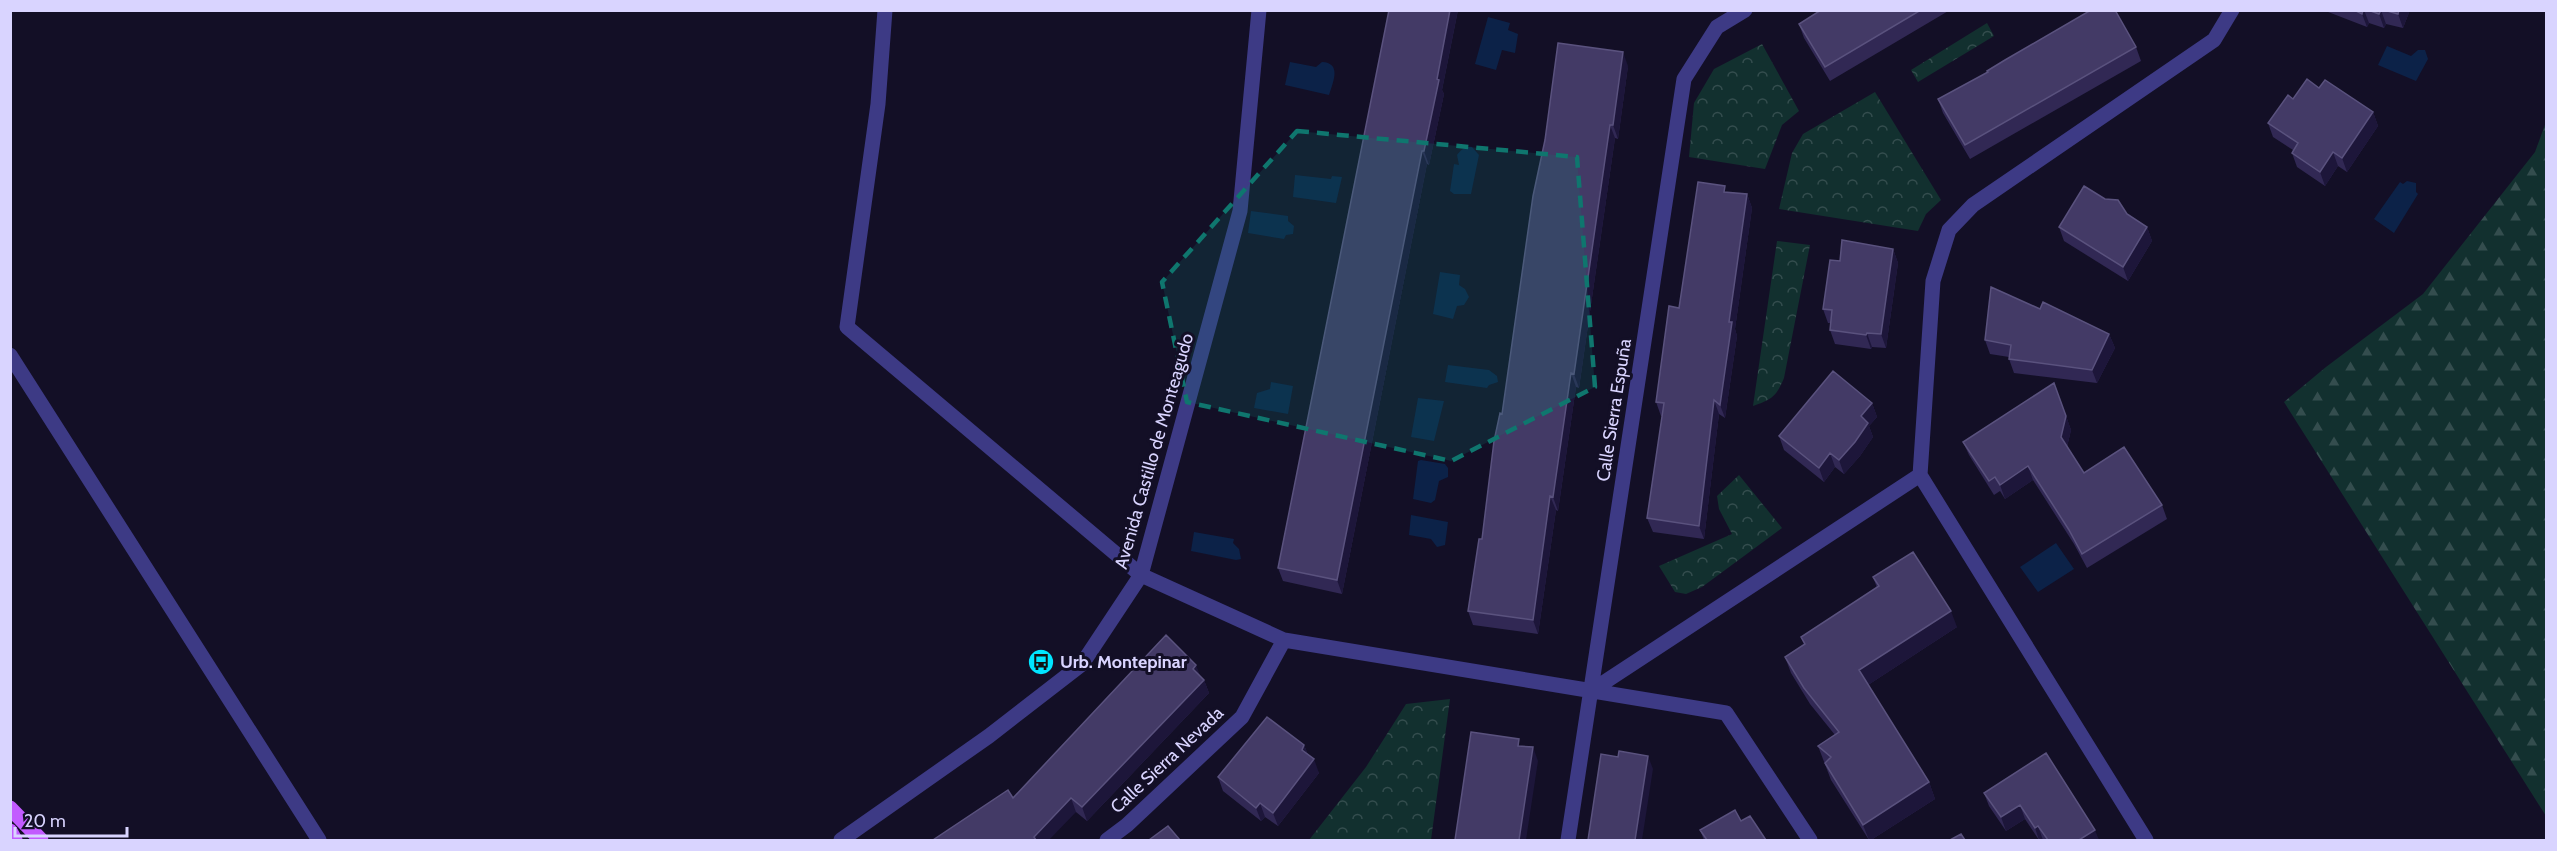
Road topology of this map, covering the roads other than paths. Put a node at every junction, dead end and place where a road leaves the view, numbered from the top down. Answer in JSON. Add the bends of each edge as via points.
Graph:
{"nodes":[{"id":1,"x":885,"y":10,"type":"edge"},
{"id":2,"x":1258,"y":10,"type":"edge"},
{"id":3,"x":1745,"y":10,"type":"edge"},
{"id":4,"x":2232,"y":10,"type":"edge"},
{"id":5,"x":10,"y":355,"type":"edge"},
{"id":6,"x":1920,"y":475,"type":"junction"},
{"id":7,"x":1141,"y":575,"type":"junction"},
{"id":8,"x":1284,"y":640,"type":"junction"},
{"id":9,"x":1592,"y":691,"type":"junction"},
{"id":10,"x":10,"y":808,"type":"edge"},
{"id":11,"x":10,"y":831,"type":"edge"},
{"id":12,"x":15,"y":840,"type":"edge"},
{"id":13,"x":41,"y":840,"type":"edge"},
{"id":14,"x":319,"y":840,"type":"edge"},
{"id":15,"x":841,"y":840,"type":"edge"},
{"id":16,"x":1107,"y":840,"type":"edge"},
{"id":17,"x":1568,"y":840,"type":"edge"},
{"id":18,"x":1810,"y":840,"type":"edge"},
{"id":19,"x":2146,"y":840,"type":"edge"}],
"edges":[{"from":1,"to":7,"type":"street","via":[[878,104],[847,327]]},
{"from":2,"to":7,"type":"street","name":"Avenida Castillo de Monteagudo","via":[[1240,211]]},
{"from":3,"to":9,"type":"street","name":"Calle Sierra Espuña","via":[[1717,27],[1684,79]]},
{"from":4,"to":6,"type":"street","via":[[2214,40],[1973,205],[1949,230],[1933,281]]},
{"from":5,"to":14,"type":"street"},
{"from":6,"to":9,"type":"street"},
{"from":6,"to":19,"type":"street"},
{"from":7,"to":8,"type":"street"},
{"from":7,"to":15,"type":"street","name":"Avenida Castillo de Monteagudo","via":[[1082,664],[989,736]]},
{"from":8,"to":9,"type":"street"},
{"from":8,"to":16,"type":"street","name":"Calle Sierra Nevada","via":[[1242,717]]},
{"from":9,"to":17,"type":"street","name":"Calle Sierra Espuña"},
{"from":9,"to":18,"type":"street","via":[[1726,713]]},
{"from":10,"to":13,"type":"main road"},
{"from":11,"to":12,"type":"main road"}]}
